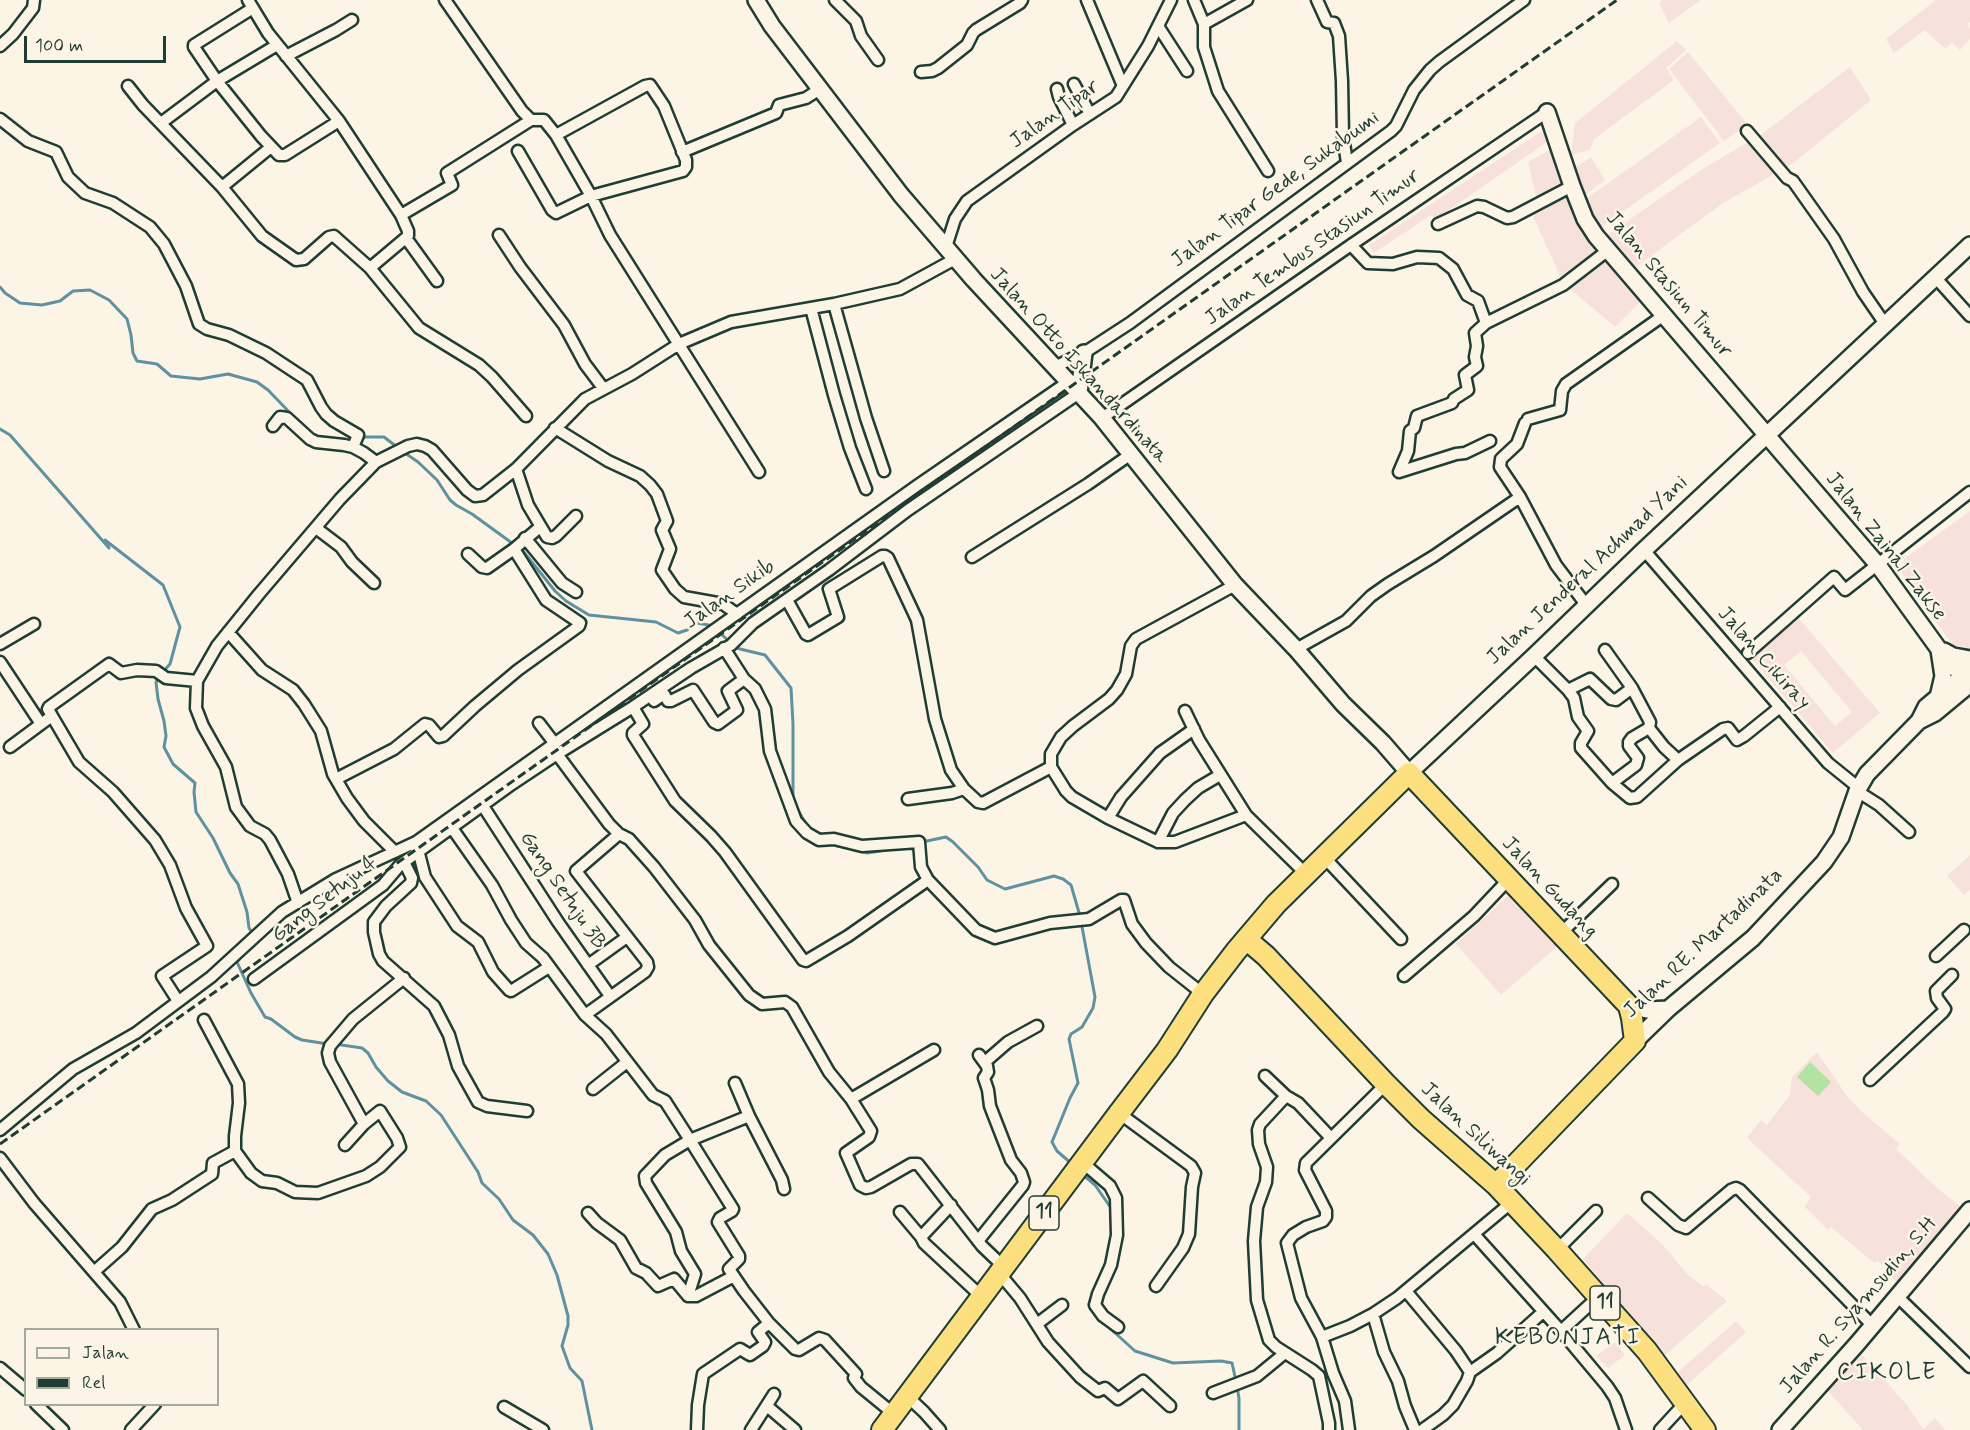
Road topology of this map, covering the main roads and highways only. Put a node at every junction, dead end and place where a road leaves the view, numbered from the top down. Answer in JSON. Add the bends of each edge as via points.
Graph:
{"nodes":[{"id":1,"x":756,"y":0,"type":"edge"},
{"id":2,"x":1547,"y":112,"type":"road end"},
{"id":3,"x":1970,"y":245,"type":"edge"},
{"id":4,"x":1084,"y":353,"type":"road end"},
{"id":5,"x":1079,"y":393,"type":"junction"},
{"id":6,"x":1768,"y":436,"type":"junction"},
{"id":7,"x":1938,"y":648,"type":"junction"},
{"id":8,"x":1970,"y":658,"type":"edge"},
{"id":9,"x":1968,"y":679,"type":"edge"},
{"id":10,"x":1938,"y":697,"type":"junction"},
{"id":11,"x":1919,"y":721,"type":"junction"},
{"id":12,"x":1409,"y":772,"type":"junction"},
{"id":13,"x":1246,"y":939,"type":"junction"},
{"id":14,"x":1629,"y":1006,"type":"junction"},
{"id":15,"x":1668,"y":1009,"type":"junction"},
{"id":16,"x":1635,"y":1041,"type":"junction"},
{"id":17,"x":1496,"y":1185,"type":"junction"},
{"id":18,"x":1970,"y":1210,"type":"edge"},
{"id":19,"x":888,"y":1422,"type":"edge"},
{"id":20,"x":1705,"y":1430,"type":"edge"},
{"id":21,"x":1780,"y":1430,"type":"edge"}],
"edges":[{"from":1,"to":5,"type":"main road","name":"Jalan Otto Iskandardinata","via":[[901,195]]},
{"from":2,"to":6,"type":"main road","name":"Jalan Stasiun Timur","via":[[1585,219],[1607,251]]},
{"from":3,"to":6,"type":"main road","name":"Jalan Jenderal Achmad Yani"},
{"from":4,"to":5,"type":"main road"},
{"from":5,"to":12,"type":"main road","name":"Jalan Otto Iskandardinata","via":[[1235,585]]},
{"from":6,"to":7,"type":"main road","name":"Jalan Zainal Zakse","via":[[1878,565]]},
{"from":6,"to":12,"type":"main road","name":"Jalan Jenderal Achmad Yani"},
{"from":7,"to":8,"type":"main road","via":[[1953,656]]},
{"from":7,"to":9,"type":"main road","name":"Jalan Zainal Zakse"},
{"from":7,"to":10,"type":"main road","via":[[1943,676]]},
{"from":9,"to":10,"type":"main road","name":"Jalan RE. Martadinata"},
{"from":9,"to":11,"type":"main road","name":"Jalan RE. Martadinata","via":[[1935,713]]},
{"from":10,"to":11,"type":"main road","name":"Jalan RE. Martadinata","via":[[1926,707]]},
{"from":11,"to":15,"type":"main road","name":"Jalan RE. Martadinata","via":[[1867,774],[1841,837],[1824,862],[1753,938]]},
{"from":12,"to":13,"type":"highway","name":"Jalan Jenderal Achmad Yani"},
{"from":12,"to":14,"type":"highway","name":"Jalan Gudang"},
{"from":13,"to":17,"type":"highway","name":"Jalan Siliwangi","number":"11","via":[[1421,1119]]},
{"from":13,"to":19,"type":"highway","number":"11"},
{"from":14,"to":15,"type":"main road"},
{"from":14,"to":16,"type":"highway"},
{"from":15,"to":16,"type":"main road","name":"Jalan RE. Martadinata"},
{"from":16,"to":17,"type":"highway","name":"Jalan RE. Martadinata"},
{"from":17,"to":20,"type":"highway","name":"Jalan Siliwangi","number":"11","via":[[1647,1351]]},
{"from":18,"to":21,"type":"main road","name":"Jalan R. Syamsudin, S.H"}]}
